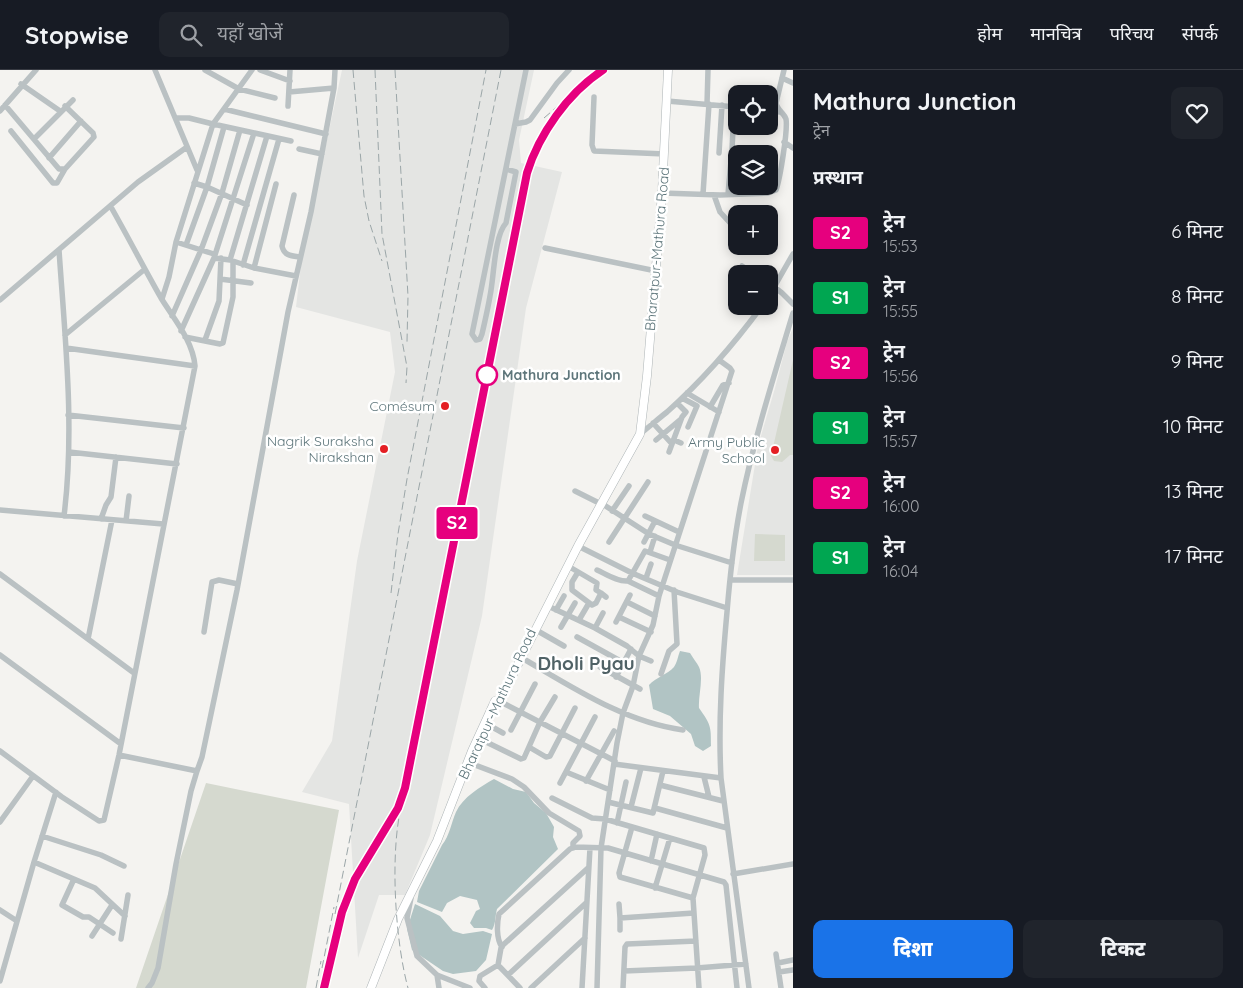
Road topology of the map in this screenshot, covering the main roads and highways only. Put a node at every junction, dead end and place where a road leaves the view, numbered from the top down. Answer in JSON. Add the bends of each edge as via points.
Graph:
{"nodes":[{"id":1,"x":668,"y":70,"type":"edge"},
{"id":2,"x":591,"y":517,"type":"junction"},
{"id":3,"x":562,"y":574,"type":"junction"},
{"id":4,"x":497,"y":703,"type":"junction"},
{"id":5,"x":371,"y":988,"type":"edge"}],
"edges":[{"from":1,"to":2,"type":"highway","name":"Bharatpur-Mathura Road","via":[[656,271],[640,431]]},
{"from":2,"to":3,"type":"highway","name":"Bharatpur-Mathura Road"},
{"from":2,"to":3,"type":"highway","name":"Bharatpur-Mathura Road"},
{"from":3,"to":4,"type":"highway","name":"Bharatpur-Mathura Road"},
{"from":3,"to":4,"type":"highway","name":"Bharatpur-Mathura Road","via":[[496,698]]},
{"from":4,"to":5,"type":"highway","name":"Bharatpur-Mathura Road","via":[[467,762],[438,841],[398,919]]}]}
